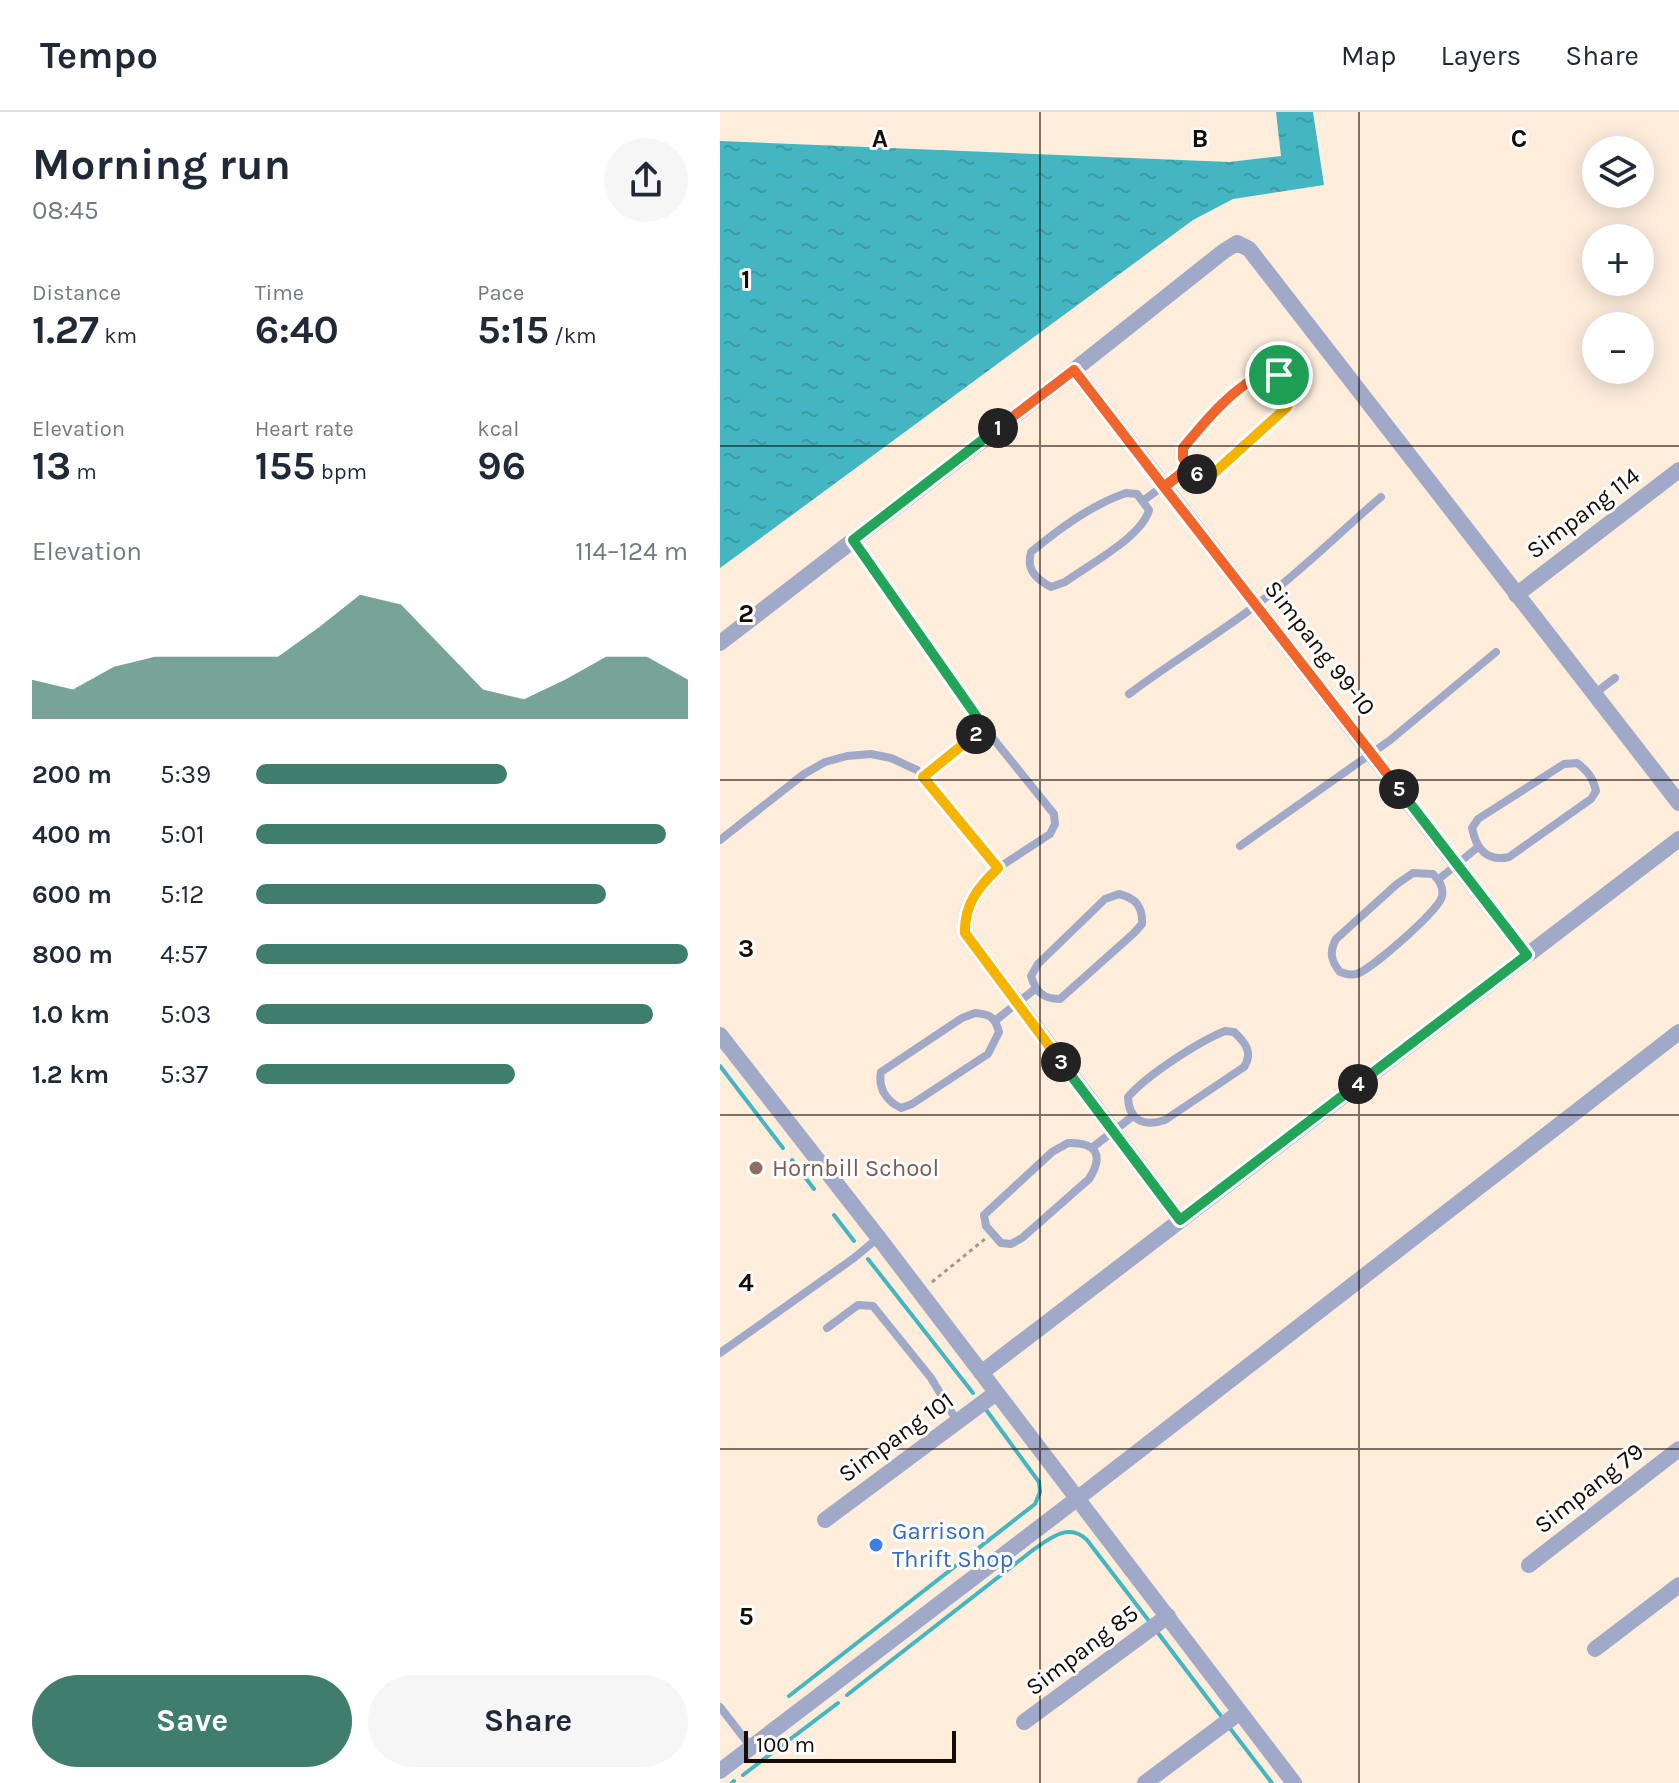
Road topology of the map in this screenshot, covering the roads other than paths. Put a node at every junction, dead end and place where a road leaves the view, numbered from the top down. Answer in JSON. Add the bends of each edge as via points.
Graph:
{"nodes":[{"id":1,"x":1074,"y":370,"type":"junction"},
{"id":2,"x":1188,"y":468,"type":"junction"},
{"id":3,"x":1679,"y":470,"type":"edge"},
{"id":4,"x":1164,"y":487,"type":"junction"},
{"id":5,"x":1381,"y":497,"type":"dead end"},
{"id":6,"x":1144,"y":500,"type":"junction"},
{"id":7,"x":853,"y":540,"type":"junction"},
{"id":8,"x":1516,"y":595,"type":"junction"},
{"id":9,"x":1256,"y":605,"type":"junction"},
{"id":10,"x":720,"y":643,"type":"edge"},
{"id":11,"x":1496,"y":652,"type":"dead end"},
{"id":12,"x":1615,"y":678,"type":"dead end"},
{"id":13,"x":1129,"y":694,"type":"dead end"},
{"id":14,"x":1594,"y":694,"type":"junction"},
{"id":15,"x":984,"y":727,"type":"junction"},
{"id":16,"x":1371,"y":754,"type":"junction"},
{"id":17,"x":923,"y":777,"type":"junction"},
{"id":18,"x":1679,"y":803,"type":"edge"},
{"id":19,"x":1679,"y":839,"type":"edge"},
{"id":20,"x":720,"y":840,"type":"edge"},
{"id":21,"x":1240,"y":846,"type":"dead end"},
{"id":22,"x":1478,"y":847,"type":"junction"},
{"id":23,"x":1457,"y":863,"type":"junction"},
{"id":24,"x":998,"y":868,"type":"junction"},
{"id":25,"x":1439,"y":879,"type":"junction"},
{"id":26,"x":1527,"y":955,"type":"junction"},
{"id":27,"x":1035,"y":989,"type":"junction"},
{"id":28,"x":1018,"y":1005,"type":"junction"},
{"id":29,"x":996,"y":1020,"type":"junction"},
{"id":30,"x":1679,"y":1032,"type":"edge"},
{"id":31,"x":721,"y":1040,"type":"edge"},
{"id":32,"x":1133,"y":1116,"type":"junction"},
{"id":33,"x":1113,"y":1132,"type":"junction"},
{"id":34,"x":1093,"y":1147,"type":"junction"},
{"id":35,"x":1180,"y":1220,"type":"junction"},
{"id":36,"x":878,"y":1237,"type":"junction"},
{"id":37,"x":827,"y":1328,"type":"dead end"},
{"id":38,"x":720,"y":1353,"type":"edge"},
{"id":39,"x":981,"y":1373,"type":"junction"},
{"id":40,"x":996,"y":1393,"type":"junction"},
{"id":41,"x":958,"y":1421,"type":"junction"},
{"id":42,"x":1679,"y":1449,"type":"edge"},
{"id":43,"x":1078,"y":1498,"type":"junction"},
{"id":44,"x":825,"y":1520,"type":"dead end"},
{"id":45,"x":1529,"y":1565,"type":"dead end"},
{"id":46,"x":1679,"y":1585,"type":"edge"},
{"id":47,"x":1168,"y":1616,"type":"junction"},
{"id":48,"x":1595,"y":1649,"type":"dead end"},
{"id":49,"x":720,"y":1707,"type":"edge"},
{"id":50,"x":1240,"y":1712,"type":"junction"},
{"id":51,"x":1024,"y":1722,"type":"dead end"},
{"id":52,"x":751,"y":1747,"type":"junction"},
{"id":53,"x":720,"y":1771,"type":"edge"},
{"id":54,"x":1145,"y":1783,"type":"edge"},
{"id":55,"x":1294,"y":1783,"type":"edge"}],
"edges":[{"from":1,"to":4,"type":"street","name":"Simpang 99-10"},
{"from":1,"to":7,"type":"street"},
{"from":1,"to":8,"type":"street","via":[[1224,251],[1237,243],[1249,249]]},
{"from":2,"to":2,"type":"lane","via":[[1201,477],[1238,454],[1287,407],[1292,393],[1287,382],[1268,371],[1233,395],[1183,448]]},
{"from":2,"to":4,"type":"lane"},
{"from":3,"to":8,"type":"street","name":"Simpang 114"},
{"from":4,"to":6,"type":"lane"},
{"from":4,"to":9,"type":"street","name":"Simpang 99-10"},
{"from":5,"to":9,"type":"lane"},
{"from":6,"to":6,"type":"lane","via":[[1149,510],[1146,521],[1065,582],[1051,587],[1031,572],[1031,552],[1078,518],[1126,493]]},
{"from":7,"to":10,"type":"street"},
{"from":7,"to":15,"type":"lane"},
{"from":8,"to":14,"type":"street"},
{"from":9,"to":13,"type":"lane"},
{"from":9,"to":16,"type":"street","name":"Simpang 99-10"},
{"from":11,"to":16,"type":"lane"},
{"from":12,"to":14,"type":"lane"},
{"from":14,"to":18,"type":"street"},
{"from":15,"to":17,"type":"lane"},
{"from":15,"to":24,"type":"lane","via":[[1054,814],[1055,824],[1050,834]]},
{"from":16,"to":21,"type":"lane"},
{"from":16,"to":23,"type":"street","name":"Simpang 99-10"},
{"from":17,"to":20,"type":"lane","via":[[907,764],[871,754],[825,762]]},
{"from":17,"to":24,"type":"lane"},
{"from":19,"to":26,"type":"street"},
{"from":22,"to":22,"type":"lane","via":[[1472,828],[1478,819],[1564,764],[1577,763],[1588,771],[1596,791],[1569,816],[1509,857],[1485,855]]},
{"from":22,"to":23,"type":"lane"},
{"from":23,"to":25,"type":"lane"},
{"from":23,"to":26,"type":"street","name":"Simpang 99-10"},
{"from":24,"to":28,"type":"street","via":[[969,904],[965,933]]},
{"from":25,"to":25,"type":"lane","via":[[1442,901],[1411,932],[1363,971],[1340,972],[1331,949],[1336,939],[1413,873]]},
{"from":26,"to":35,"type":"street"},
{"from":27,"to":27,"type":"lane","via":[[1031,976],[1038,964],[1105,899],[1119,894],[1139,905],[1142,924],[1074,989],[1060,999],[1049,999]]},
{"from":27,"to":28,"type":"lane"},
{"from":28,"to":29,"type":"lane"},
{"from":28,"to":33,"type":"street"},
{"from":29,"to":29,"type":"lane","via":[[999,1032],[988,1054],[912,1104],[901,1108],[883,1093],[881,1072],[962,1018],[975,1013]]},
{"from":30,"to":43,"type":"street"},
{"from":31,"to":36,"type":"street"},
{"from":32,"to":32,"type":"lane","via":[[1128,1097],[1134,1090],[1212,1036],[1234,1032],[1248,1049],[1244,1067],[1165,1120],[1153,1124]]},
{"from":32,"to":33,"type":"lane"},
{"from":33,"to":34,"type":"lane"},
{"from":33,"to":35,"type":"street"},
{"from":34,"to":34,"type":"lane","via":[[1097,1168],[1089,1179],[1022,1238],[1001,1243],[993,1235],[984,1215],[1041,1161],[1068,1143]]},
{"from":35,"to":39,"type":"street"},
{"from":36,"to":38,"type":"lane"},
{"from":36,"to":39,"type":"street"},
{"from":37,"to":41,"type":"lane","via":[[858,1305],[873,1306]]},
{"from":39,"to":40,"type":"street"},
{"from":40,"to":41,"type":"street","name":"Simpang 101"},
{"from":40,"to":43,"type":"street"},
{"from":41,"to":44,"type":"street","name":"Simpang 101"},
{"from":42,"to":45,"type":"street","name":"Simpang 79"},
{"from":43,"to":47,"type":"street"},
{"from":43,"to":52,"type":"street"},
{"from":46,"to":48,"type":"street"},
{"from":47,"to":50,"type":"street"},
{"from":47,"to":51,"type":"street","name":"Simpang 85"},
{"from":49,"to":52,"type":"lane"},
{"from":50,"to":54,"type":"street"},
{"from":50,"to":55,"type":"street"},
{"from":52,"to":53,"type":"street"}]}
